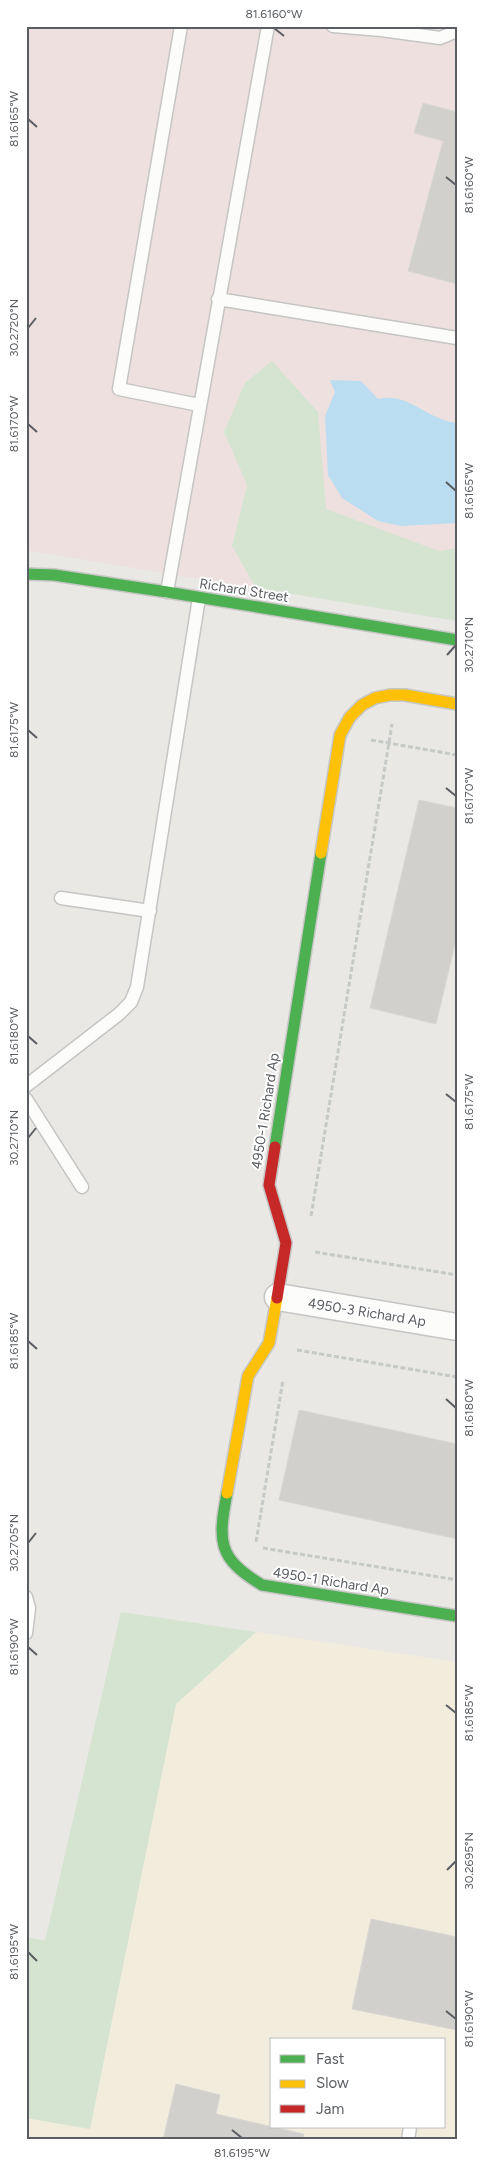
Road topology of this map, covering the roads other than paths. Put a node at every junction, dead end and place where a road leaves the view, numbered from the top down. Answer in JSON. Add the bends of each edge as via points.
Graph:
{"nodes":[{"id":1,"x":181,"y":26,"type":"edge"},
{"id":2,"x":268,"y":26,"type":"edge"},
{"id":3,"x":333,"y":26,"type":"edge"},
{"id":4,"x":382,"y":28,"type":"edge"},
{"id":5,"x":457,"y":31,"type":"edge"},
{"id":6,"x":218,"y":299,"type":"junction"},
{"id":7,"x":457,"y":338,"type":"edge"},
{"id":8,"x":199,"y":406,"type":"junction"},
{"id":9,"x":26,"y":574,"type":"edge"},
{"id":10,"x":167,"y":592,"type":"junction"},
{"id":11,"x":199,"y":598,"type":"junction"},
{"id":12,"x":457,"y":640,"type":"edge"},
{"id":13,"x":457,"y":704,"type":"edge"},
{"id":14,"x":61,"y":898,"type":"dead end"},
{"id":15,"x":150,"y":911,"type":"junction"},
{"id":16,"x":26,"y":1086,"type":"edge"},
{"id":17,"x":26,"y":1099,"type":"edge"},
{"id":18,"x":82,"y":1187,"type":"dead end"},
{"id":19,"x":278,"y":1297,"type":"junction"},
{"id":20,"x":457,"y":1327,"type":"edge"},
{"id":21,"x":26,"y":1597,"type":"edge"},
{"id":22,"x":457,"y":1616,"type":"edge"},
{"id":23,"x":26,"y":1633,"type":"edge"}],
"edges":[{"from":1,"to":8,"type":"lane","via":[[119,389]]},
{"from":2,"to":6,"type":"lane"},
{"from":3,"to":4,"type":"lane"},
{"from":4,"to":5,"type":"lane","via":[[440,38]]},
{"from":6,"to":7,"type":"lane"},
{"from":6,"to":8,"type":"lane"},
{"from":8,"to":10,"type":"lane"},
{"from":9,"to":10,"type":"street","name":"Richard Street","via":[[54,575]]},
{"from":10,"to":11,"type":"street","name":"Richard Street"},
{"from":11,"to":12,"type":"street","name":"Richard Street"},
{"from":11,"to":15,"type":"lane"},
{"from":13,"to":19,"type":"street","name":"4950-1 Richard Ap","via":[[397,694],[375,697],[358,706],[347,718],[340,735],[268,1184],[286,1243]]},
{"from":14,"to":15,"type":"lane"},
{"from":15,"to":16,"type":"lane","via":[[131,1002]]},
{"from":17,"to":18,"type":"lane"},
{"from":19,"to":20,"type":"street","name":"4950-3 Richard Ap"},
{"from":19,"to":22,"type":"street","name":"4950-1 Richard Ap","via":[[269,1343],[248,1376],[221,1527],[223,1545],[230,1562],[262,1585]]},
{"from":21,"to":23,"type":"lane","via":[[29,1608]]}]}
